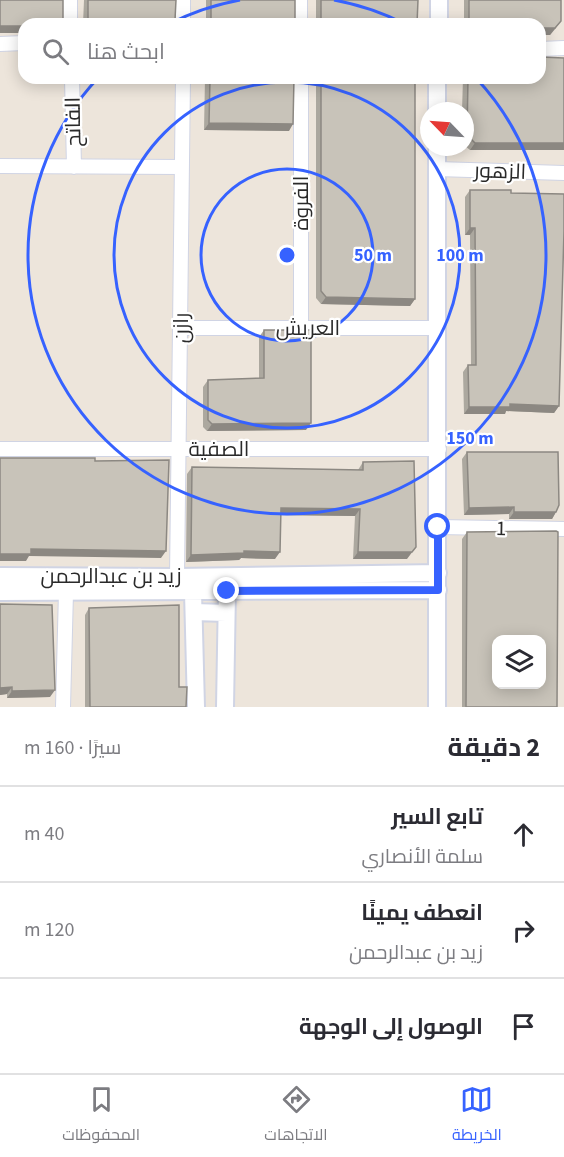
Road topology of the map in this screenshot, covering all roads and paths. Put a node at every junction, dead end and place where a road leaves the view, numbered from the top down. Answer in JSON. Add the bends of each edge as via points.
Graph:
{"nodes":[{"id":1,"x":70,"y":0,"type":"edge"},
{"id":2,"x":183,"y":0,"type":"edge"},
{"id":3,"x":300,"y":0,"type":"edge"},
{"id":4,"x":440,"y":0,"type":"edge"},
{"id":5,"x":70,"y":18,"type":"edge"},
{"id":6,"x":183,"y":18,"type":"edge"},
{"id":7,"x":300,"y":18,"type":"edge"},
{"id":8,"x":439,"y":18,"type":"edge"},
{"id":9,"x":0,"y":44,"type":"edge"},
{"id":10,"x":18,"y":44,"type":"edge"},
{"id":11,"x":564,"y":48,"type":"edge"},
{"id":12,"x":546,"y":49,"type":"edge"},
{"id":13,"x":72,"y":84,"type":"edge"},
{"id":14,"x":183,"y":84,"type":"edge"},
{"id":15,"x":301,"y":84,"type":"edge"},
{"id":16,"x":437,"y":84,"type":"edge"},
{"id":17,"x":437,"y":102,"type":"edge"},
{"id":18,"x":437,"y":156,"type":"edge"},
{"id":19,"x":0,"y":166,"type":"edge"},
{"id":20,"x":74,"y":167,"type":"junction"},
{"id":21,"x":182,"y":167,"type":"junction"},
{"id":22,"x":436,"y":170,"type":"junction"},
{"id":23,"x":564,"y":173,"type":"edge"},
{"id":24,"x":181,"y":328,"type":"junction"},
{"id":25,"x":301,"y":328,"type":"junction"},
{"id":26,"x":436,"y":328,"type":"junction"},
{"id":27,"x":0,"y":449,"type":"edge"},
{"id":28,"x":180,"y":449,"type":"junction"},
{"id":29,"x":439,"y":449,"type":"junction"},
{"id":30,"x":438,"y":527,"type":"junction"},
{"id":31,"x":564,"y":529,"type":"edge"},
{"id":32,"x":0,"y":576,"type":"edge"},
{"id":33,"x":177,"y":577,"type":"junction"},
{"id":34,"x":438,"y":582,"type":"junction"},
{"id":35,"x":227,"y":591,"type":"junction"},
{"id":36,"x":0,"y":592,"type":"edge"},
{"id":37,"x":66,"y":592,"type":"junction"},
{"id":38,"x":194,"y":592,"type":"junction"},
{"id":39,"x":194,"y":612,"type":"junction"},
{"id":40,"x":226,"y":613,"type":"junction"},
{"id":41,"x":63,"y":707,"type":"edge"},
{"id":42,"x":196,"y":707,"type":"edge"},
{"id":43,"x":225,"y":707,"type":"edge"},
{"id":44,"x":437,"y":707,"type":"edge"}],
"edges":[{"from":1,"to":5,"type":"street"},
{"from":2,"to":6,"type":"street"},
{"from":3,"to":7,"type":"street"},
{"from":4,"to":8,"type":"street"},
{"from":9,"to":10,"type":"street"},
{"from":11,"to":12,"type":"street"},
{"from":13,"to":20,"type":"street","name":"الفاتح"},
{"from":14,"to":21,"type":"street","name":"رازن"},
{"from":15,"to":25,"type":"street","name":"الفروة"},
{"from":16,"to":17,"type":"street"},
{"from":18,"to":22,"type":"street"},
{"from":19,"to":20,"type":"street"},
{"from":20,"to":21,"type":"street"},
{"from":21,"to":24,"type":"street","name":"رازن"},
{"from":22,"to":23,"type":"street","name":"الزهور"},
{"from":22,"to":26,"type":"street"},
{"from":24,"to":25,"type":"street","name":"العريش"},
{"from":24,"to":28,"type":"street","name":"رازن"},
{"from":25,"to":26,"type":"street","name":"العريش"},
{"from":26,"to":29,"type":"street"},
{"from":27,"to":28,"type":"street","name":"الصفية"},
{"from":28,"to":29,"type":"street","name":"الصفية"},
{"from":28,"to":33,"type":"street","name":"رازن"},
{"from":29,"to":30,"type":"street"},
{"from":30,"to":31,"type":"street","name":"1"},
{"from":30,"to":34,"type":"street"},
{"from":32,"to":33,"type":"street","name":"زيد بن عبدالرحمن"},
{"from":33,"to":34,"type":"street","name":"زيد بن عبدالرحمن"},
{"from":34,"to":35,"type":"street","name":"زيد بن عبدالرحمن"},
{"from":34,"to":44,"type":"street"},
{"from":35,"to":38,"type":"street","name":"زيد بن عبدالرحمن"},
{"from":35,"to":40,"type":"street"},
{"from":36,"to":37,"type":"street","name":"زيد بن عبدالرحمن"},
{"from":37,"to":38,"type":"street","name":"زيد بن عبدالرحمن"},
{"from":37,"to":41,"type":"street"},
{"from":38,"to":39,"type":"street"},
{"from":39,"to":40,"type":"street"},
{"from":39,"to":42,"type":"street"},
{"from":40,"to":43,"type":"street"}]}
